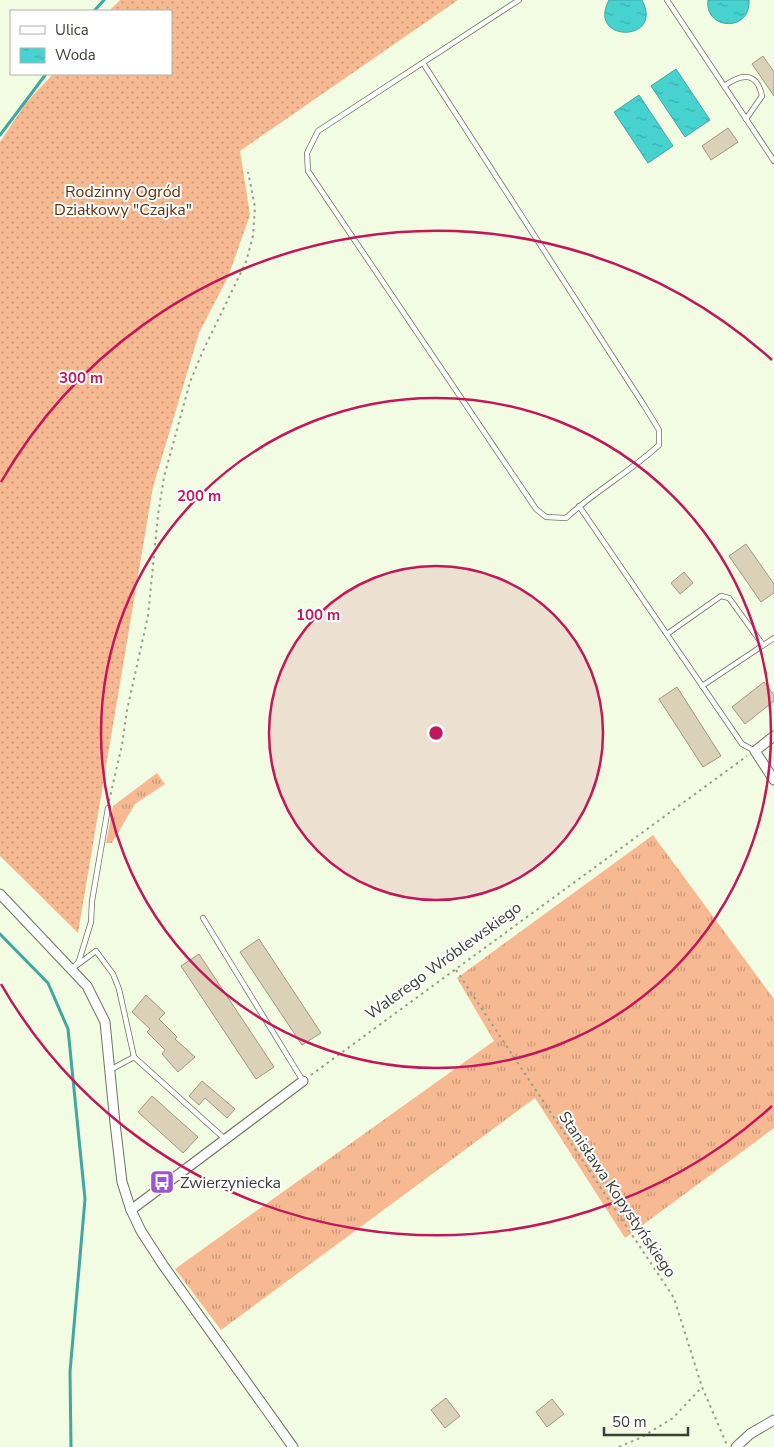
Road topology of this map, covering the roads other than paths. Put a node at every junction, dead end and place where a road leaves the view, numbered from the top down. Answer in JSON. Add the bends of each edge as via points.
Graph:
{"nodes":[{"id":1,"x":519,"y":0,"type":"edge"},
{"id":2,"x":667,"y":0,"type":"edge"},
{"id":3,"x":423,"y":62,"type":"junction"},
{"id":4,"x":724,"y":86,"type":"junction"},
{"id":5,"x":746,"y":119,"type":"junction"},
{"id":6,"x":774,"y":161,"type":"edge"},
{"id":7,"x":579,"y":506,"type":"junction"},
{"id":8,"x":667,"y":634,"type":"junction"},
{"id":9,"x":774,"y":638,"type":"edge"},
{"id":10,"x":763,"y":645,"type":"junction"},
{"id":11,"x":702,"y":686,"type":"junction"},
{"id":12,"x":774,"y":736,"type":"edge"},
{"id":13,"x":755,"y":750,"type":"junction"},
{"id":14,"x":774,"y":780,"type":"edge"},
{"id":15,"x":108,"y":808,"type":"road end"},
{"id":16,"x":0,"y":894,"type":"edge"},
{"id":17,"x":202,"y":918,"type":"dead end"},
{"id":18,"x":72,"y":970,"type":"junction"},
{"id":19,"x":134,"y":1057,"type":"junction"},
{"id":20,"x":110,"y":1070,"type":"junction"},
{"id":21,"x":303,"y":1081,"type":"joint"},
{"id":22,"x":225,"y":1139,"type":"junction"},
{"id":23,"x":131,"y":1210,"type":"junction"},
{"id":24,"x":774,"y":1420,"type":"edge"},
{"id":25,"x":293,"y":1447,"type":"edge"},
{"id":26,"x":736,"y":1447,"type":"edge"}],
"edges":[{"from":1,"to":3,"type":"lane"},
{"from":2,"to":4,"type":"lane"},
{"from":3,"to":7,"type":"lane","via":[[659,430],[659,445]]},
{"from":3,"to":7,"type":"lane","via":[[318,131],[307,153],[308,171],[536,509],[546,518],[566,518]]},
{"from":4,"to":5,"type":"lane"},
{"from":4,"to":5,"type":"lane","via":[[748,76],[760,86],[762,96]]},
{"from":5,"to":6,"type":"lane"},
{"from":7,"to":8,"type":"lane"},
{"from":8,"to":10,"type":"lane","via":[[720,596],[729,598]]},
{"from":8,"to":11,"type":"lane"},
{"from":9,"to":10,"type":"lane"},
{"from":10,"to":11,"type":"lane"},
{"from":11,"to":13,"type":"lane","via":[[742,744]]},
{"from":12,"to":13,"type":"street"},
{"from":13,"to":14,"type":"street"},
{"from":15,"to":18,"type":"lane","via":[[91,922],[79,962]]},
{"from":16,"to":18,"type":"street"},
{"from":17,"to":21,"type":"lane"},
{"from":18,"to":19,"type":"lane","via":[[96,950],[119,989]]},
{"from":18,"to":20,"type":"street","via":[[87,986],[105,1022]]},
{"from":19,"to":20,"type":"lane"},
{"from":19,"to":22,"type":"lane"},
{"from":20,"to":23,"type":"street","via":[[122,1182]]},
{"from":21,"to":22,"type":"street"},
{"from":22,"to":23,"type":"street"},
{"from":23,"to":25,"type":"street","via":[[163,1265]]},
{"from":24,"to":26,"type":"street"}]}
